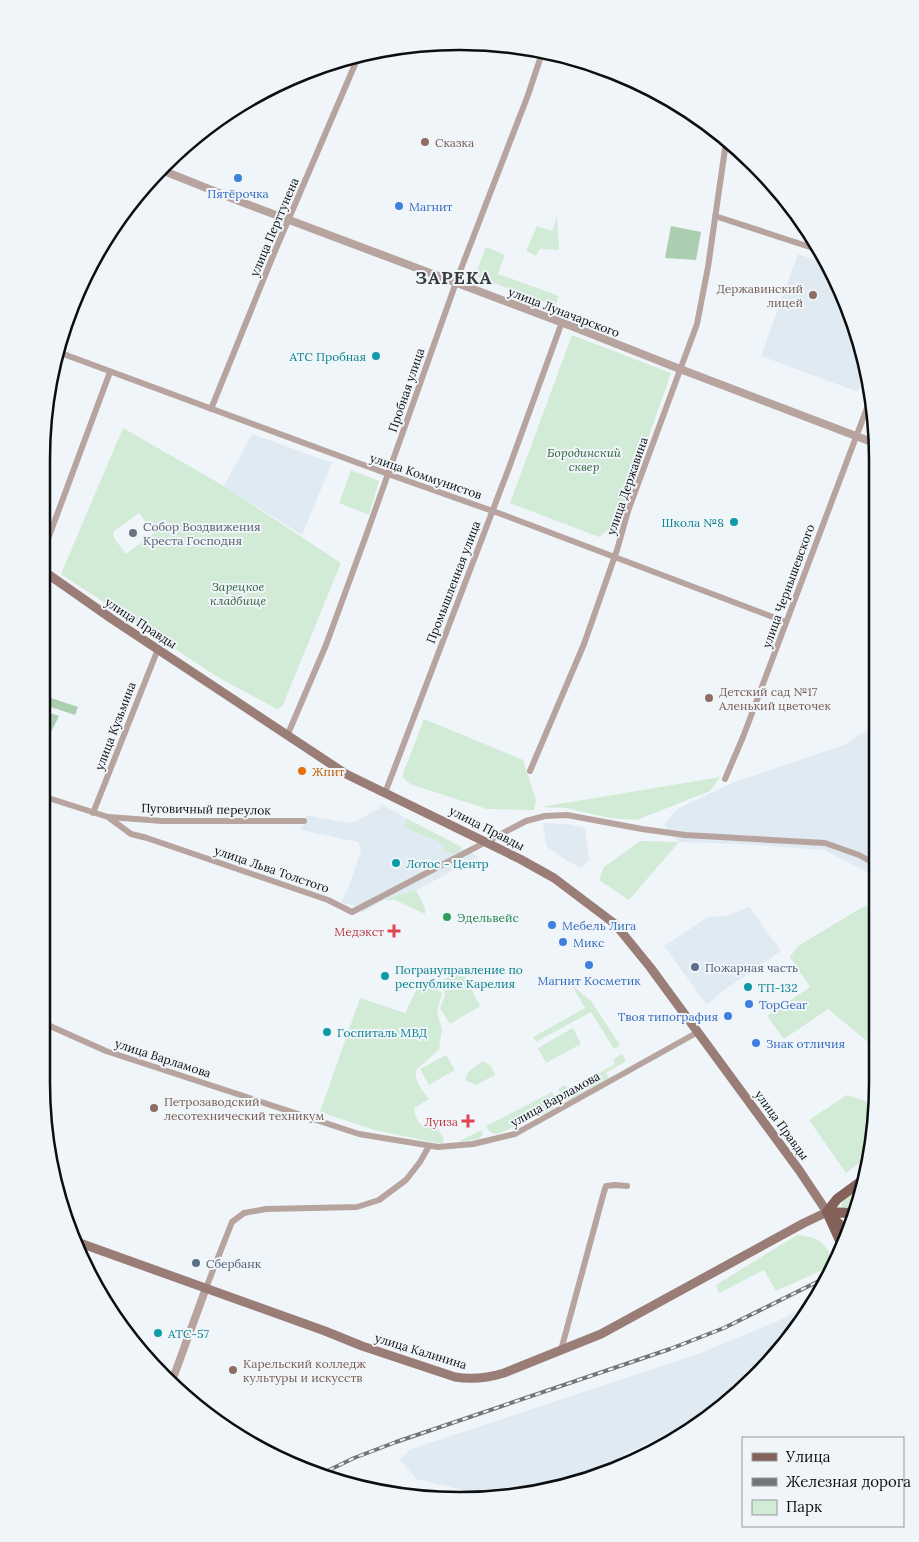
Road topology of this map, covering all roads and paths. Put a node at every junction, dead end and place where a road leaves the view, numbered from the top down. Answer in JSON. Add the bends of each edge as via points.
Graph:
{"nodes":[{"id":1,"x":540,"y":58,"type":"edge"},
{"id":2,"x":355,"y":64,"type":"edge"},
{"id":3,"x":725,"y":148,"type":"edge"},
{"id":4,"x":168,"y":172,"type":"edge"},
{"id":5,"x":715,"y":216,"type":"junction"},
{"id":6,"x":289,"y":220,"type":"junction"},
{"id":7,"x":809,"y":247,"type":"edge"},
{"id":8,"x":456,"y":282,"type":"junction"},
{"id":9,"x":562,"y":322,"type":"junction"},
{"id":10,"x":64,"y":354,"type":"edge"},
{"id":11,"x":680,"y":370,"type":"junction"},
{"id":12,"x":110,"y":372,"type":"junction"},
{"id":13,"x":211,"y":409,"type":"junction"},
{"id":14,"x":866,"y":412,"type":"edge"},
{"id":15,"x":857,"y":436,"type":"junction"},
{"id":16,"x":868,"y":441,"type":"edge"},
{"id":17,"x":388,"y":474,"type":"junction"},
{"id":18,"x":492,"y":511,"type":"junction"},
{"id":19,"x":50,"y":534,"type":"edge"},
{"id":20,"x":615,"y":558,"type":"junction"},
{"id":21,"x":50,"y":576,"type":"edge"},
{"id":22,"x":786,"y":622,"type":"junction"},
{"id":23,"x":158,"y":648,"type":"junction"},
{"id":24,"x":287,"y":736,"type":"junction"},
{"id":25,"x":530,"y":771,"type":"dead end"},
{"id":26,"x":725,"y":779,"type":"dead end"},
{"id":27,"x":385,"y":793,"type":"junction"},
{"id":28,"x":50,"y":799,"type":"edge"},
{"id":29,"x":93,"y":812,"type":"junction"},
{"id":30,"x":108,"y":817,"type":"junction"},
{"id":31,"x":304,"y":822,"type":"dead end"},
{"id":32,"x":486,"y":841,"type":"junction"},
{"id":33,"x":869,"y":861,"type":"edge"},
{"id":34,"x":50,"y":1026,"type":"edge"},
{"id":35,"x":698,"y":1032,"type":"junction"},
{"id":36,"x":429,"y":1146,"type":"junction"},
{"id":37,"x":856,"y":1185,"type":"edge"},
{"id":38,"x":627,"y":1186,"type":"dead end"},
{"id":39,"x":827,"y":1212,"type":"junction"},
{"id":40,"x":847,"y":1213,"type":"edge"},
{"id":41,"x":842,"y":1227,"type":"edge"},
{"id":42,"x":839,"y":1237,"type":"edge"},
{"id":43,"x":83,"y":1244,"type":"edge"},
{"id":44,"x":206,"y":1288,"type":"junction"},
{"id":45,"x":562,"y":1350,"type":"junction"},
{"id":46,"x":174,"y":1376,"type":"edge"}],
"edges":[{"from":1,"to":8,"type":"street","name":"Пробная улица"},
{"from":2,"to":6,"type":"street","name":"улица Перттунена"},
{"from":3,"to":5,"type":"street","name":"улица Державина"},
{"from":4,"to":6,"type":"street","name":"улица Луначарского"},
{"from":5,"to":7,"type":"street"},
{"from":5,"to":11,"type":"street","name":"улица Державина","via":[[704,297]]},
{"from":6,"to":8,"type":"street","name":"улица Луначарского"},
{"from":6,"to":13,"type":"street","name":"улица Перттунена"},
{"from":8,"to":9,"type":"street","name":"улица Луначарского"},
{"from":8,"to":17,"type":"street","name":"Пробная улица"},
{"from":9,"to":11,"type":"street","name":"улица Луначарского"},
{"from":9,"to":18,"type":"street","name":"Промышленная улица"},
{"from":10,"to":12,"type":"street","name":"улица Коммунистов"},
{"from":11,"to":15,"type":"street","name":"улица Луначарского"},
{"from":11,"to":20,"type":"street","name":"улица Державина","via":[[628,511]]},
{"from":12,"to":13,"type":"street","name":"улица Коммунистов"},
{"from":12,"to":19,"type":"street"},
{"from":13,"to":17,"type":"street","name":"улица Коммунистов"},
{"from":14,"to":15,"type":"street","name":"улица Чернышевского"},
{"from":15,"to":16,"type":"street","name":"улица Луначарского"},
{"from":15,"to":22,"type":"street","name":"улица Чернышевского"},
{"from":17,"to":18,"type":"street","name":"улица Коммунистов"},
{"from":17,"to":24,"type":"street","name":"Пробная улица","via":[[326,644]]},
{"from":18,"to":20,"type":"street","name":"улица Коммунистов"},
{"from":18,"to":27,"type":"street","name":"Промышленная улица"},
{"from":20,"to":22,"type":"street","name":"улица Коммунистов"},
{"from":20,"to":25,"type":"street","name":"улица Державина","via":[[583,648]]},
{"from":21,"to":23,"type":"main road","name":"улица Правды"},
{"from":22,"to":26,"type":"street","name":"улица Чернышевского"},
{"from":23,"to":24,"type":"main road","name":"улица Правды"},
{"from":23,"to":29,"type":"street","name":"улица Кузьмина"},
{"from":24,"to":27,"type":"main road","name":"улица Правды","via":[[346,774]]},
{"from":27,"to":32,"type":"main road","name":"улица Правды"},
{"from":28,"to":29,"type":"street","name":"улица Льва Толстого"},
{"from":29,"to":30,"type":"street","name":"улица Льва Толстого"},
{"from":30,"to":31,"type":"street","name":"Пуговичный переулок","via":[[162,821]]},
{"from":30,"to":32,"type":"street","name":"улица Льва Толстого","via":[[131,834],[328,900],[352,912]]},
{"from":32,"to":33,"type":"street","name":"улица Льва Толстого","via":[[526,821],[567,815],[685,835],[825,843]]},
{"from":32,"to":35,"type":"main road","name":"улица Правды","via":[[554,878],[615,924]]},
{"from":34,"to":36,"type":"street","name":"улица Варламова","via":[[106,1051],[359,1134]]},
{"from":35,"to":36,"type":"street","name":"улица Варламова","via":[[515,1134],[473,1144]]},
{"from":35,"to":39,"type":"main road","name":"улица Правды"},
{"from":36,"to":44,"type":"street","via":[[414,1170],[379,1200],[357,1207],[244,1213],[232,1222]]},
{"from":37,"to":39,"type":"main road","via":[[837,1199]]},
{"from":38,"to":45,"type":"street","via":[[606,1186]]},
{"from":39,"to":40,"type":"main road"},
{"from":39,"to":41,"type":"main road"},
{"from":39,"to":42,"type":"main road"},
{"from":39,"to":45,"type":"main road","name":"улица Калинина","via":[[601,1334]]},
{"from":43,"to":44,"type":"main road","name":"улица Калинина"},
{"from":44,"to":45,"type":"main road","name":"улица Калинина","via":[[456,1377],[468,1379],[504,1374]]},
{"from":44,"to":46,"type":"street"}]}
